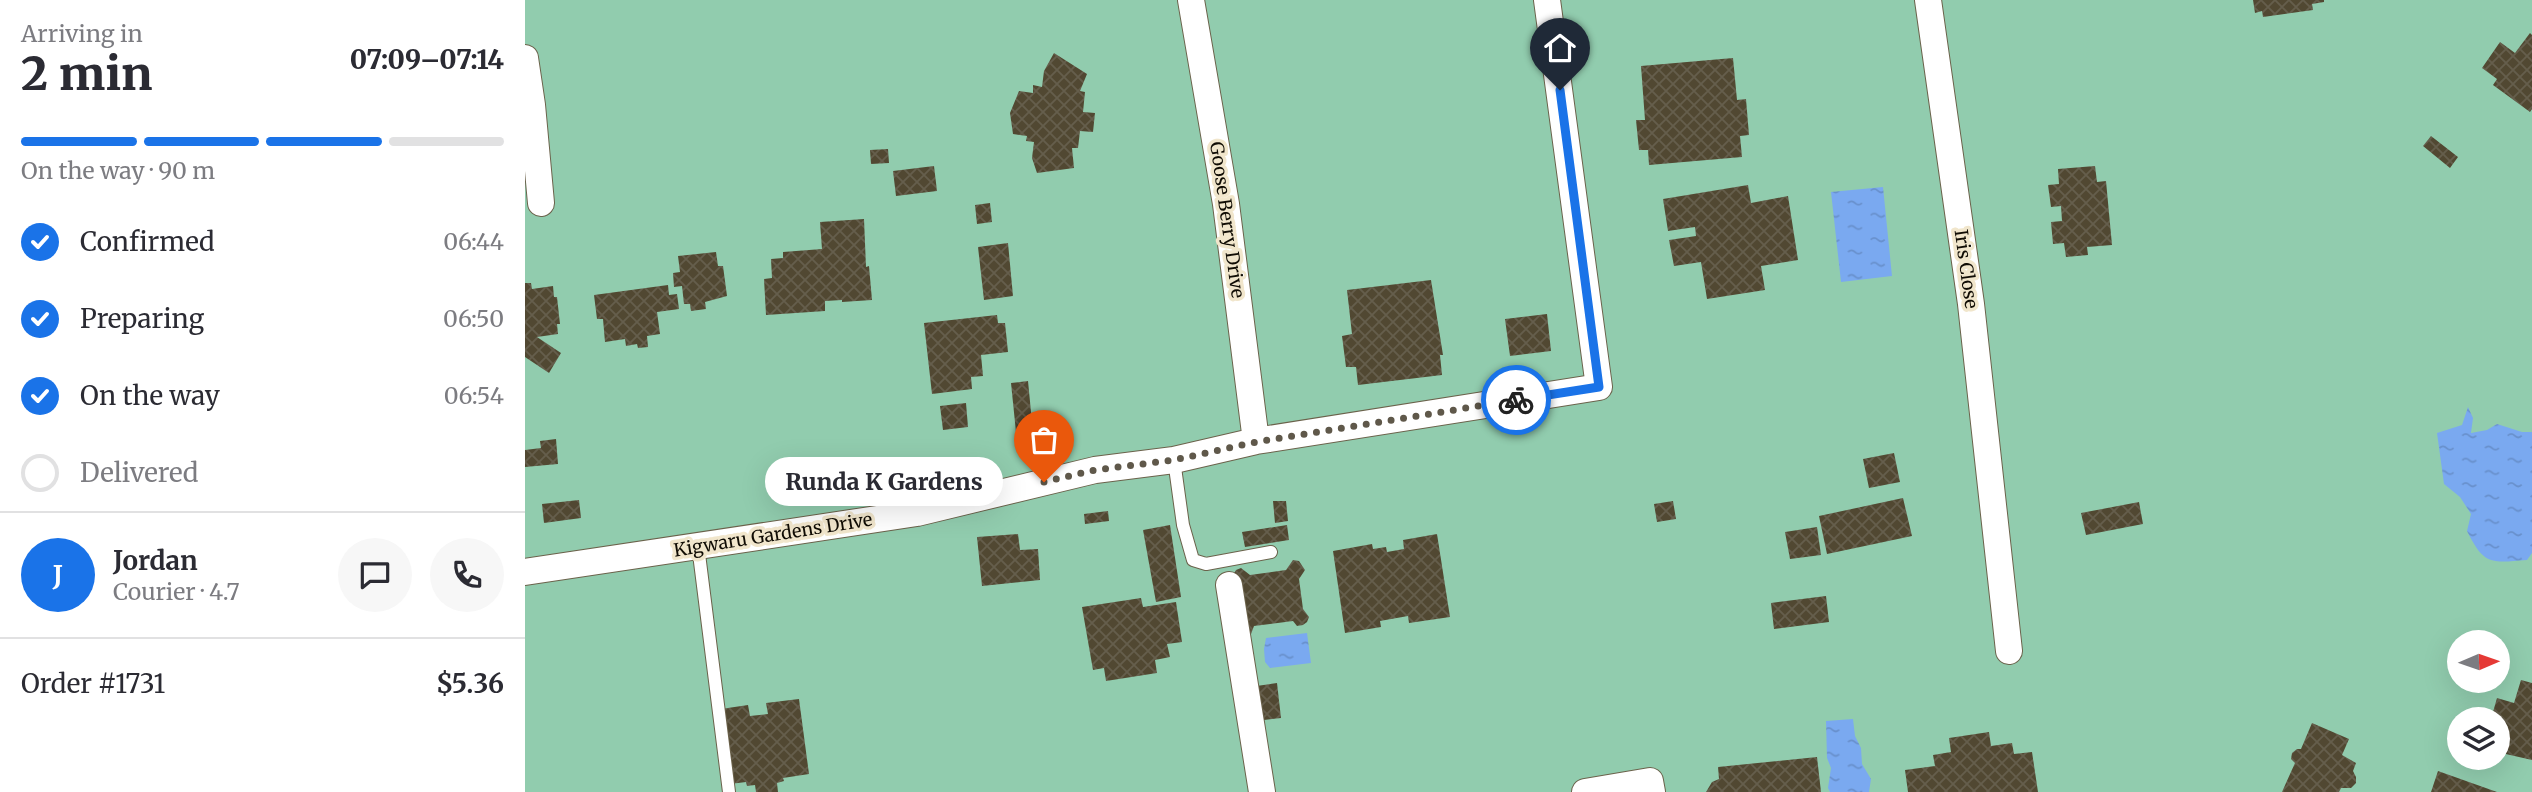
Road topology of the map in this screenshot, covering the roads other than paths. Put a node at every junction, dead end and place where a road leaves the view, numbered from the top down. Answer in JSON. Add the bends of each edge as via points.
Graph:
{"nodes":[{"id":1,"x":1191,"y":0,"type":"edge"},
{"id":2,"x":1548,"y":0,"type":"edge"},
{"id":3,"x":1929,"y":0,"type":"edge"},
{"id":4,"x":525,"y":58,"type":"edge"},
{"id":5,"x":541,"y":202,"type":"dead end"},
{"id":6,"x":1256,"y":442,"type":"junction"},
{"id":7,"x":1174,"y":460,"type":"junction"},
{"id":8,"x":698,"y":546,"type":"junction"},
{"id":9,"x":1271,"y":552,"type":"dead end"},
{"id":10,"x":525,"y":572,"type":"edge"},
{"id":11,"x":1229,"y":585,"type":"dead end"},
{"id":12,"x":2009,"y":650,"type":"dead end"},
{"id":13,"x":1651,"y":787,"type":"edge"},
{"id":14,"x":729,"y":792,"type":"edge"},
{"id":15,"x":1262,"y":792,"type":"edge"},
{"id":16,"x":1585,"y":792,"type":"edge"}],
"edges":[{"from":1,"to":6,"type":"street","name":"Goose Berry Drive","via":[[1226,204]]},
{"from":2,"to":6,"type":"street","name":"Kigwaru Gardens Drive","via":[[1599,387]]},
{"from":3,"to":12,"type":"street","name":"Iris Close","via":[[1971,304]]},
{"from":4,"to":5,"type":"street"},
{"from":6,"to":7,"type":"street","name":"Kigwaru Gardens Drive"},
{"from":7,"to":8,"type":"street","name":"Kigwaru Gardens Drive","via":[[1095,470],[917,513]]},
{"from":7,"to":9,"type":"lane","via":[[1193,560],[1206,564]]},
{"from":8,"to":10,"type":"street","name":"Kigwaru Gardens Drive"},
{"from":8,"to":14,"type":"lane"},
{"from":11,"to":15,"type":"street"},
{"from":13,"to":16,"type":"street"}]}
